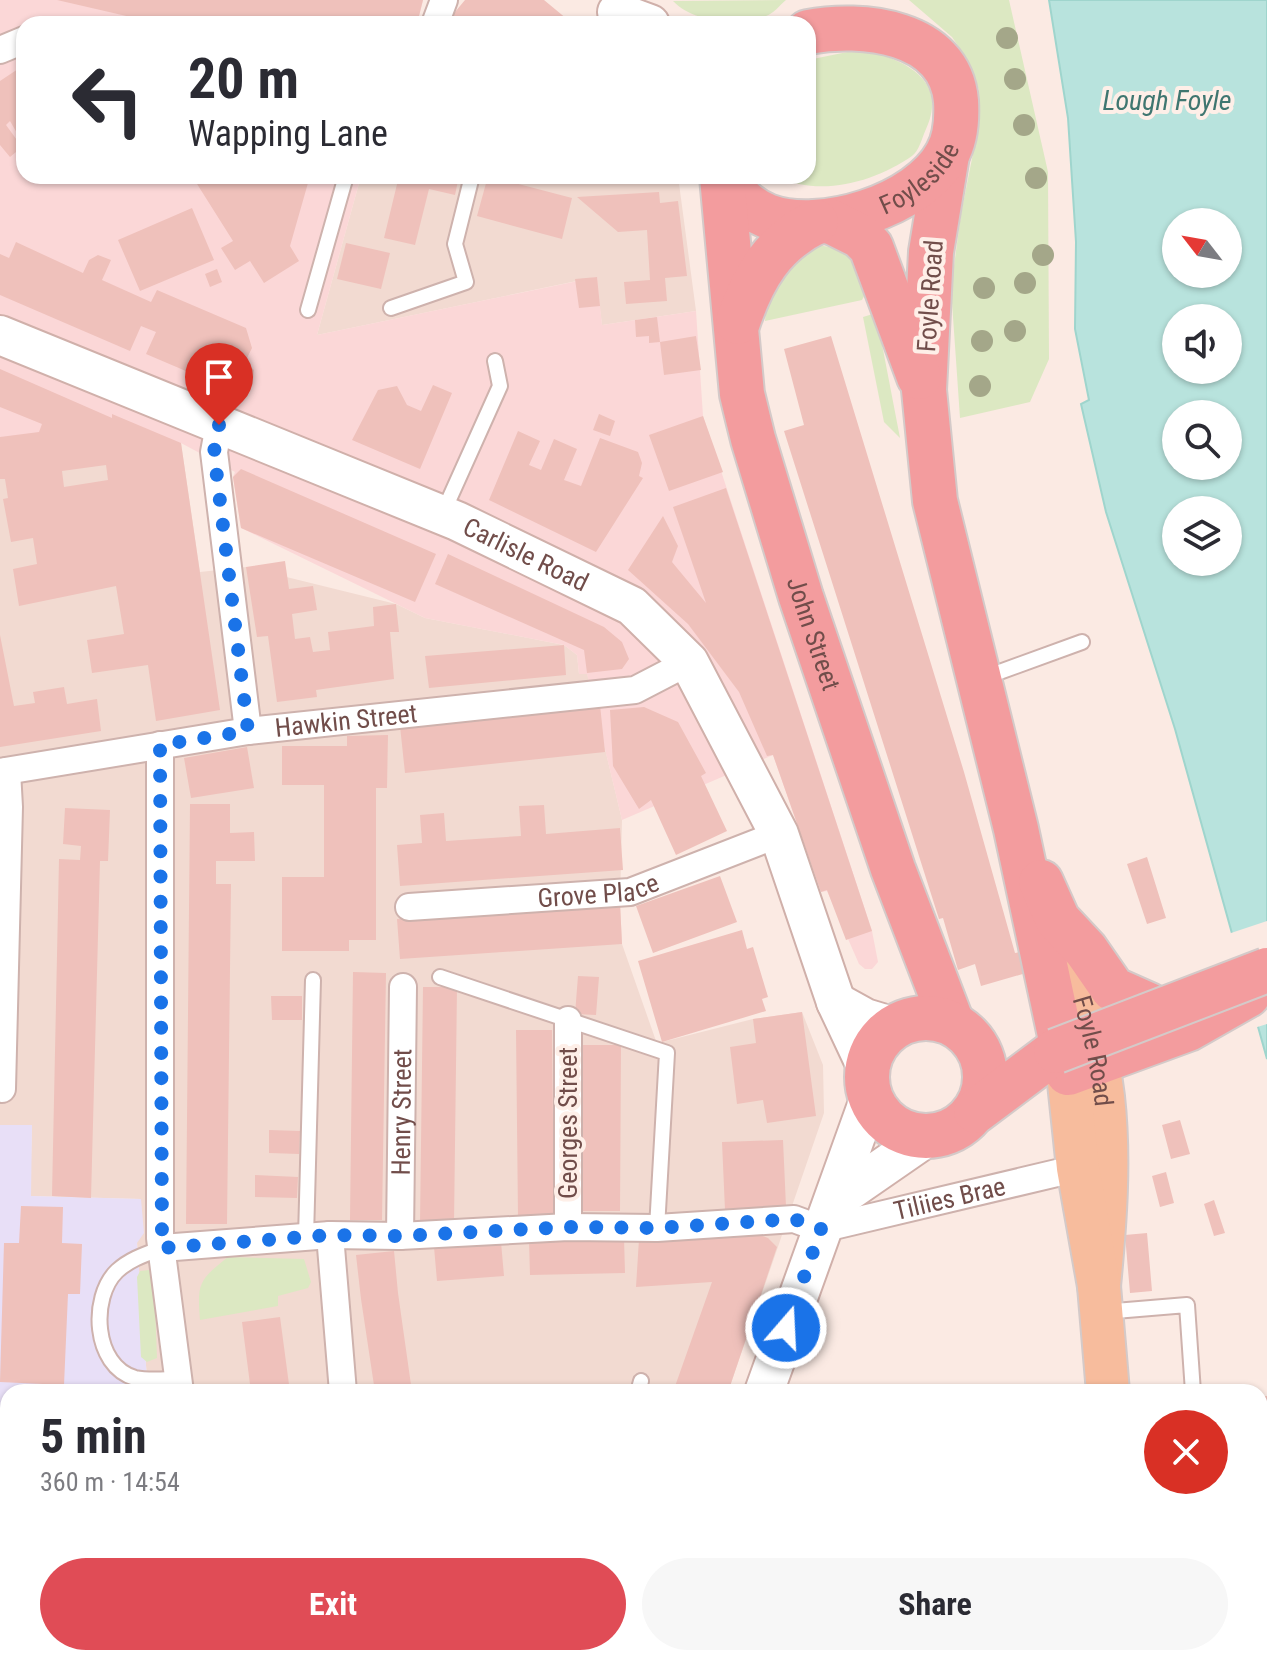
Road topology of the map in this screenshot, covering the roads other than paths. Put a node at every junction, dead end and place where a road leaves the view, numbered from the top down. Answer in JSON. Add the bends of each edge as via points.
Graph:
{"nodes":[{"id":1,"x":805,"y":0,"type":"edge"},
{"id":2,"x":884,"y":0,"type":"edge"},
{"id":3,"x":790,"y":16,"type":"edge"},
{"id":4,"x":816,"y":31,"type":"edge"},
{"id":5,"x":919,"y":45,"type":"junction"},
{"id":6,"x":947,"y":155,"type":"junction"},
{"id":7,"x":344,"y":184,"type":"edge"},
{"id":8,"x":470,"y":184,"type":"edge"},
{"id":9,"x":723,"y":184,"type":"edge"},
{"id":10,"x":728,"y":184,"type":"edge"},
{"id":11,"x":823,"y":221,"type":"junction"},
{"id":12,"x":391,"y":308,"type":"dead end"},
{"id":13,"x":308,"y":310,"type":"dead end"},
{"id":14,"x":737,"y":324,"type":"junction"},
{"id":15,"x":0,"y":335,"type":"edge"},
{"id":16,"x":495,"y":361,"type":"dead end"},
{"id":17,"x":924,"y":390,"type":"junction"},
{"id":18,"x":219,"y":425,"type":"junction"},
{"id":19,"x":441,"y":515,"type":"junction"},
{"id":20,"x":1082,"y":642,"type":"dead end"},
{"id":21,"x":689,"y":662,"type":"junction"},
{"id":22,"x":979,"y":679,"type":"junction"},
{"id":23,"x":248,"y":731,"type":"junction"},
{"id":24,"x":160,"y":745,"type":"junction"},
{"id":25,"x":3,"y":771,"type":"edge"},
{"id":26,"x":1016,"y":829,"type":"junction"},
{"id":27,"x":779,"y":834,"type":"junction"},
{"id":28,"x":409,"y":907,"type":"dead end"},
{"id":29,"x":1058,"y":920,"type":"junction"},
{"id":30,"x":916,"y":935,"type":"junction"},
{"id":31,"x":1267,"y":970,"type":"edge"},
{"id":32,"x":440,"y":977,"type":"dead end"},
{"id":33,"x":313,"y":980,"type":"dead end"},
{"id":34,"x":403,"y":987,"type":"dead end"},
{"id":35,"x":836,"y":1002,"type":"junction"},
{"id":36,"x":568,"y":1020,"type":"junction"},
{"id":37,"x":1149,"y":1025,"type":"junction"},
{"id":38,"x":897,"y":1026,"type":"junction"},
{"id":39,"x":962,"y":1030,"type":"junction"},
{"id":40,"x":1074,"y":1057,"type":"junction"},
{"id":41,"x":869,"y":1083,"type":"junction"},
{"id":42,"x":1,"y":1098,"type":"edge"},
{"id":43,"x":976,"y":1111,"type":"junction"},
{"id":44,"x":927,"y":1137,"type":"junction"},
{"id":45,"x":1078,"y":1168,"type":"junction"},
{"id":46,"x":827,"y":1215,"type":"junction"},
{"id":47,"x":568,"y":1227,"type":"junction"},
{"id":48,"x":657,"y":1228,"type":"junction"},
{"id":49,"x":318,"y":1236,"type":"junction"},
{"id":50,"x":400,"y":1236,"type":"junction"},
{"id":51,"x":162,"y":1248,"type":"junction"},
{"id":52,"x":1100,"y":1299,"type":"junction"},
{"id":53,"x":168,"y":1384,"type":"edge"},
{"id":54,"x":179,"y":1384,"type":"edge"},
{"id":55,"x":342,"y":1384,"type":"edge"},
{"id":56,"x":767,"y":1384,"type":"edge"},
{"id":57,"x":1107,"y":1384,"type":"edge"},
{"id":58,"x":1192,"y":1384,"type":"edge"}],
"edges":[{"from":1,"to":3,"type":"highway"},
{"from":2,"to":5,"type":"highway"},
{"from":4,"to":5,"type":"highway","name":"Foyleside","via":[[878,29]]},
{"from":5,"to":6,"type":"highway","name":"Foyleside","via":[[944,67],[955,94],[957,120]]},
{"from":6,"to":11,"type":"highway","name":"Foyleside","via":[[913,191],[867,212]]},
{"from":6,"to":17,"type":"highway","name":"Foyle Road","via":[[931,252]]},
{"from":7,"to":13,"type":"lane"},
{"from":8,"to":12,"type":"lane","via":[[455,244],[466,282]]},
{"from":9,"to":14,"type":"highway","name":"John Street"},
{"from":10,"to":11,"type":"highway","name":"Foyleside","via":[[749,207],[767,215]]},
{"from":11,"to":14,"type":"highway","name":"John Street","via":[[787,238],[774,252],[748,292]]},
{"from":11,"to":17,"type":"highway","name":"Foyle Road","via":[[860,236],[871,247]]},
{"from":14,"to":30,"type":"highway","name":"John Street","via":[[742,394],[753,439]]},
{"from":15,"to":18,"type":"street","name":"Carlisle Road"},
{"from":16,"to":19,"type":"lane","via":[[500,386]]},
{"from":17,"to":22,"type":"highway","name":"Foyle Road","via":[[935,501]]},
{"from":18,"to":19,"type":"street","name":"Carlisle Road"},
{"from":18,"to":23,"type":"street","via":[[214,452]]},
{"from":19,"to":21,"type":"street","name":"Carlisle Road","via":[[632,606]]},
{"from":20,"to":22,"type":"lane"},
{"from":21,"to":23,"type":"street","name":"Hawkin Street","via":[[635,690]]},
{"from":21,"to":27,"type":"street","name":"Carlisle Road"},
{"from":22,"to":26,"type":"highway","name":"Foyle Road"},
{"from":23,"to":24,"type":"street","name":"Hawkin Street"},
{"from":24,"to":25,"type":"street","name":"Hawkin Street"},
{"from":24,"to":51,"type":"street"},
{"from":25,"to":42,"type":"street","via":[[9,807]]},
{"from":26,"to":29,"type":"highway","name":"Foyle Road"},
{"from":26,"to":40,"type":"highway","name":"Foyle Road"},
{"from":27,"to":28,"type":"street","name":"Grove Place","via":[[630,892]]},
{"from":27,"to":35,"type":"street","name":"Carlisle Road"},
{"from":29,"to":37,"type":"highway"},
{"from":29,"to":40,"type":"main road","name":"Foyle Road"},
{"from":30,"to":38,"type":"highway","name":"John Street"},
{"from":30,"to":39,"type":"highway","name":"John Street"},
{"from":31,"to":40,"type":"highway","bridge":true},
{"from":32,"to":36,"type":"lane"},
{"from":33,"to":49,"type":"lane"},
{"from":34,"to":50,"type":"street","name":"Henry Street"},
{"from":35,"to":38,"type":"street","via":[[865,1018]]},
{"from":35,"to":41,"type":"street","name":"Carlisle Road"},
{"from":36,"to":47,"type":"street","name":"Georges Street"},
{"from":36,"to":48,"type":"lane","via":[[667,1053]]},
{"from":37,"to":40,"type":"highway"},
{"from":37,"to":40,"type":"main road","via":[[1124,1068]]},
{"from":38,"to":39,"type":"highway","via":[[935,1018]]},
{"from":38,"to":41,"type":"highway","via":[[876,1046]]},
{"from":39,"to":40,"type":"highway"},
{"from":39,"to":43,"type":"highway","via":[[982,1054],[986,1075]]},
{"from":40,"to":43,"type":"highway"},
{"from":40,"to":45,"type":"main road","name":"Foyle Road"},
{"from":40,"to":52,"type":"main road","name":"Foyle Road","via":[[1106,1206]]},
{"from":41,"to":44,"type":"highway","via":[[891,1125]]},
{"from":41,"to":46,"type":"street"},
{"from":43,"to":44,"type":"highway","via":[[963,1125]]},
{"from":44,"to":46,"type":"street"},
{"from":45,"to":46,"type":"street","name":"Tiliies Brae"},
{"from":45,"to":52,"type":"main road","name":"Foyle Road"},
{"from":46,"to":48,"type":"street"},
{"from":46,"to":56,"type":"street"},
{"from":47,"to":48,"type":"street"},
{"from":47,"to":50,"type":"street"},
{"from":49,"to":50,"type":"street"},
{"from":49,"to":51,"type":"street"},
{"from":49,"to":55,"type":"street"},
{"from":51,"to":53,"type":"lane","via":[[138,1256],[116,1272],[102,1293],[101,1336],[118,1368],[134,1378]]},
{"from":51,"to":54,"type":"street"},
{"from":52,"to":57,"type":"main road","name":"Foyle Road"},
{"from":52,"to":58,"type":"lane","via":[[1187,1305]]}]}
